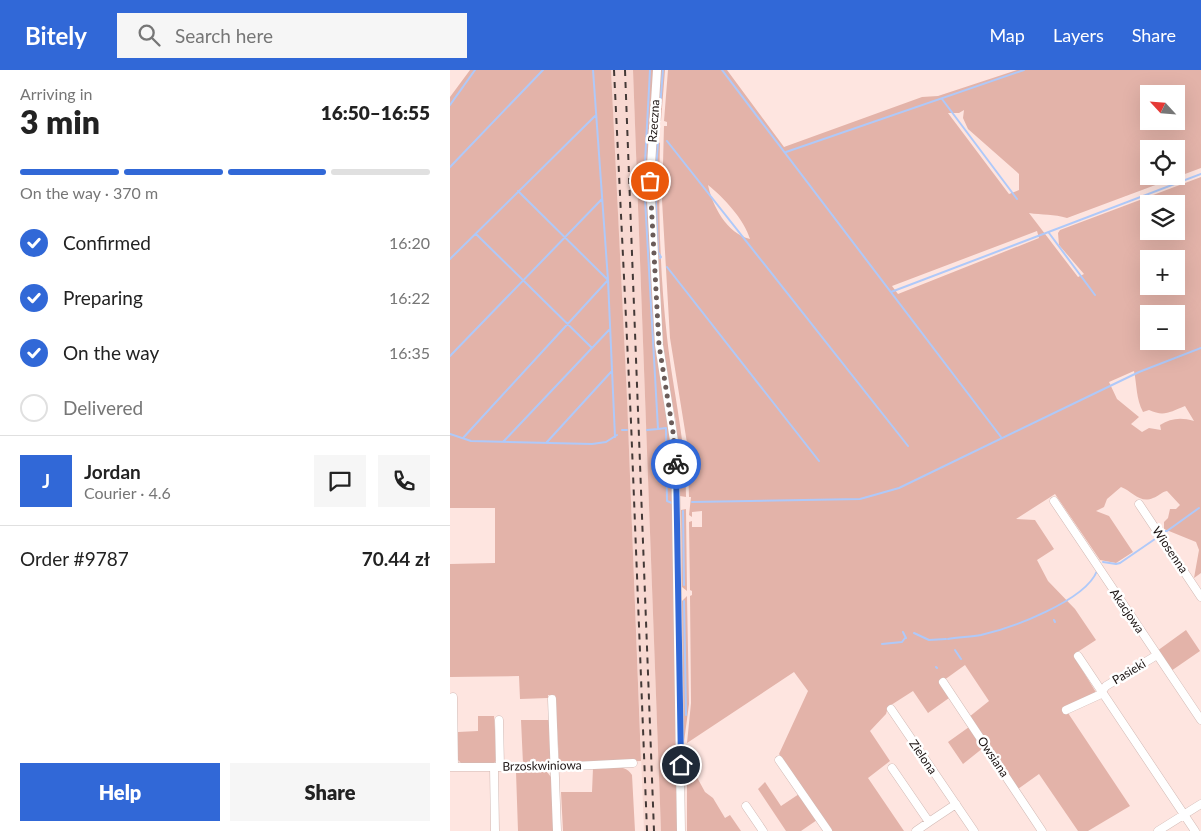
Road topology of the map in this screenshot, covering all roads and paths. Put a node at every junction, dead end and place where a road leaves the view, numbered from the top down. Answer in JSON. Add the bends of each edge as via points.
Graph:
{"nodes":[{"id":1,"x":658,"y":70,"type":"edge"},
{"id":2,"x":1054,"y":501,"type":"dead end"},
{"id":3,"x":1139,"y":504,"type":"dead end"},
{"id":4,"x":1201,"y":597,"type":"edge"},
{"id":5,"x":1157,"y":655,"type":"junction"},
{"id":6,"x":1078,"y":656,"type":"dead end"},
{"id":7,"x":943,"y":682,"type":"dead end"},
{"id":8,"x":1102,"y":691,"type":"junction"},
{"id":9,"x":453,"y":697,"type":"dead end"},
{"id":10,"x":552,"y":699,"type":"dead end"},
{"id":11,"x":891,"y":709,"type":"dead end"},
{"id":12,"x":1066,"y":710,"type":"dead end"},
{"id":13,"x":499,"y":720,"type":"dead end"},
{"id":14,"x":1201,"y":720,"type":"edge"},
{"id":15,"x":779,"y":760,"type":"dead end"},
{"id":16,"x":633,"y":763,"type":"dead end"},
{"id":17,"x":452,"y":767,"type":"edge"},
{"id":18,"x":497,"y":767,"type":"junction"},
{"id":19,"x":555,"y":767,"type":"junction"},
{"id":20,"x":892,"y":768,"type":"dead end"},
{"id":21,"x":956,"y":804,"type":"junction"},
{"id":22,"x":1201,"y":804,"type":"edge"},
{"id":23,"x":746,"y":806,"type":"dead end"},
{"id":24,"x":1184,"y":814,"type":"junction"},
{"id":25,"x":929,"y":822,"type":"junction"},
{"id":26,"x":495,"y":831,"type":"edge"},
{"id":27,"x":557,"y":831,"type":"edge"},
{"id":28,"x":681,"y":831,"type":"edge"},
{"id":29,"x":764,"y":831,"type":"edge"},
{"id":30,"x":828,"y":831,"type":"edge"},
{"id":31,"x":916,"y":831,"type":"edge"},
{"id":32,"x":974,"y":831,"type":"edge"},
{"id":33,"x":1042,"y":831,"type":"edge"},
{"id":34,"x":1158,"y":831,"type":"edge"},
{"id":35,"x":1195,"y":831,"type":"edge"}],
"edges":[{"from":1,"to":28,"type":"street","name":"Rzeczna","via":[[650,181],[659,345],[675,447]]},
{"from":2,"to":5,"type":"street","name":"Akacjowa"},
{"from":3,"to":4,"type":"street","name":"Wiosenna"},
{"from":5,"to":8,"type":"street","name":"Pasieki"},
{"from":5,"to":14,"type":"street","name":"Akacjowa"},
{"from":6,"to":8,"type":"street"},
{"from":7,"to":33,"type":"street","name":"Owsiana"},
{"from":8,"to":12,"type":"street","name":"Pasieki"},
{"from":8,"to":24,"type":"street"},
{"from":9,"to":17,"type":"street"},
{"from":10,"to":19,"type":"street"},
{"from":11,"to":21,"type":"street","name":"Zielona"},
{"from":13,"to":18,"type":"street"},
{"from":15,"to":30,"type":"street"},
{"from":16,"to":19,"type":"street","name":"Brzoskwiniowa"},
{"from":17,"to":18,"type":"street","name":"Brzoskwiniowa"},
{"from":18,"to":19,"type":"street","name":"Brzoskwiniowa"},
{"from":18,"to":26,"type":"street"},
{"from":19,"to":27,"type":"street"},
{"from":20,"to":25,"type":"street"},
{"from":21,"to":25,"type":"street"},
{"from":21,"to":32,"type":"street","name":"Zielona"},
{"from":22,"to":24,"type":"street"},
{"from":23,"to":29,"type":"street"},
{"from":24,"to":34,"type":"street"},
{"from":24,"to":35,"type":"street"},
{"from":25,"to":31,"type":"street"}]}
